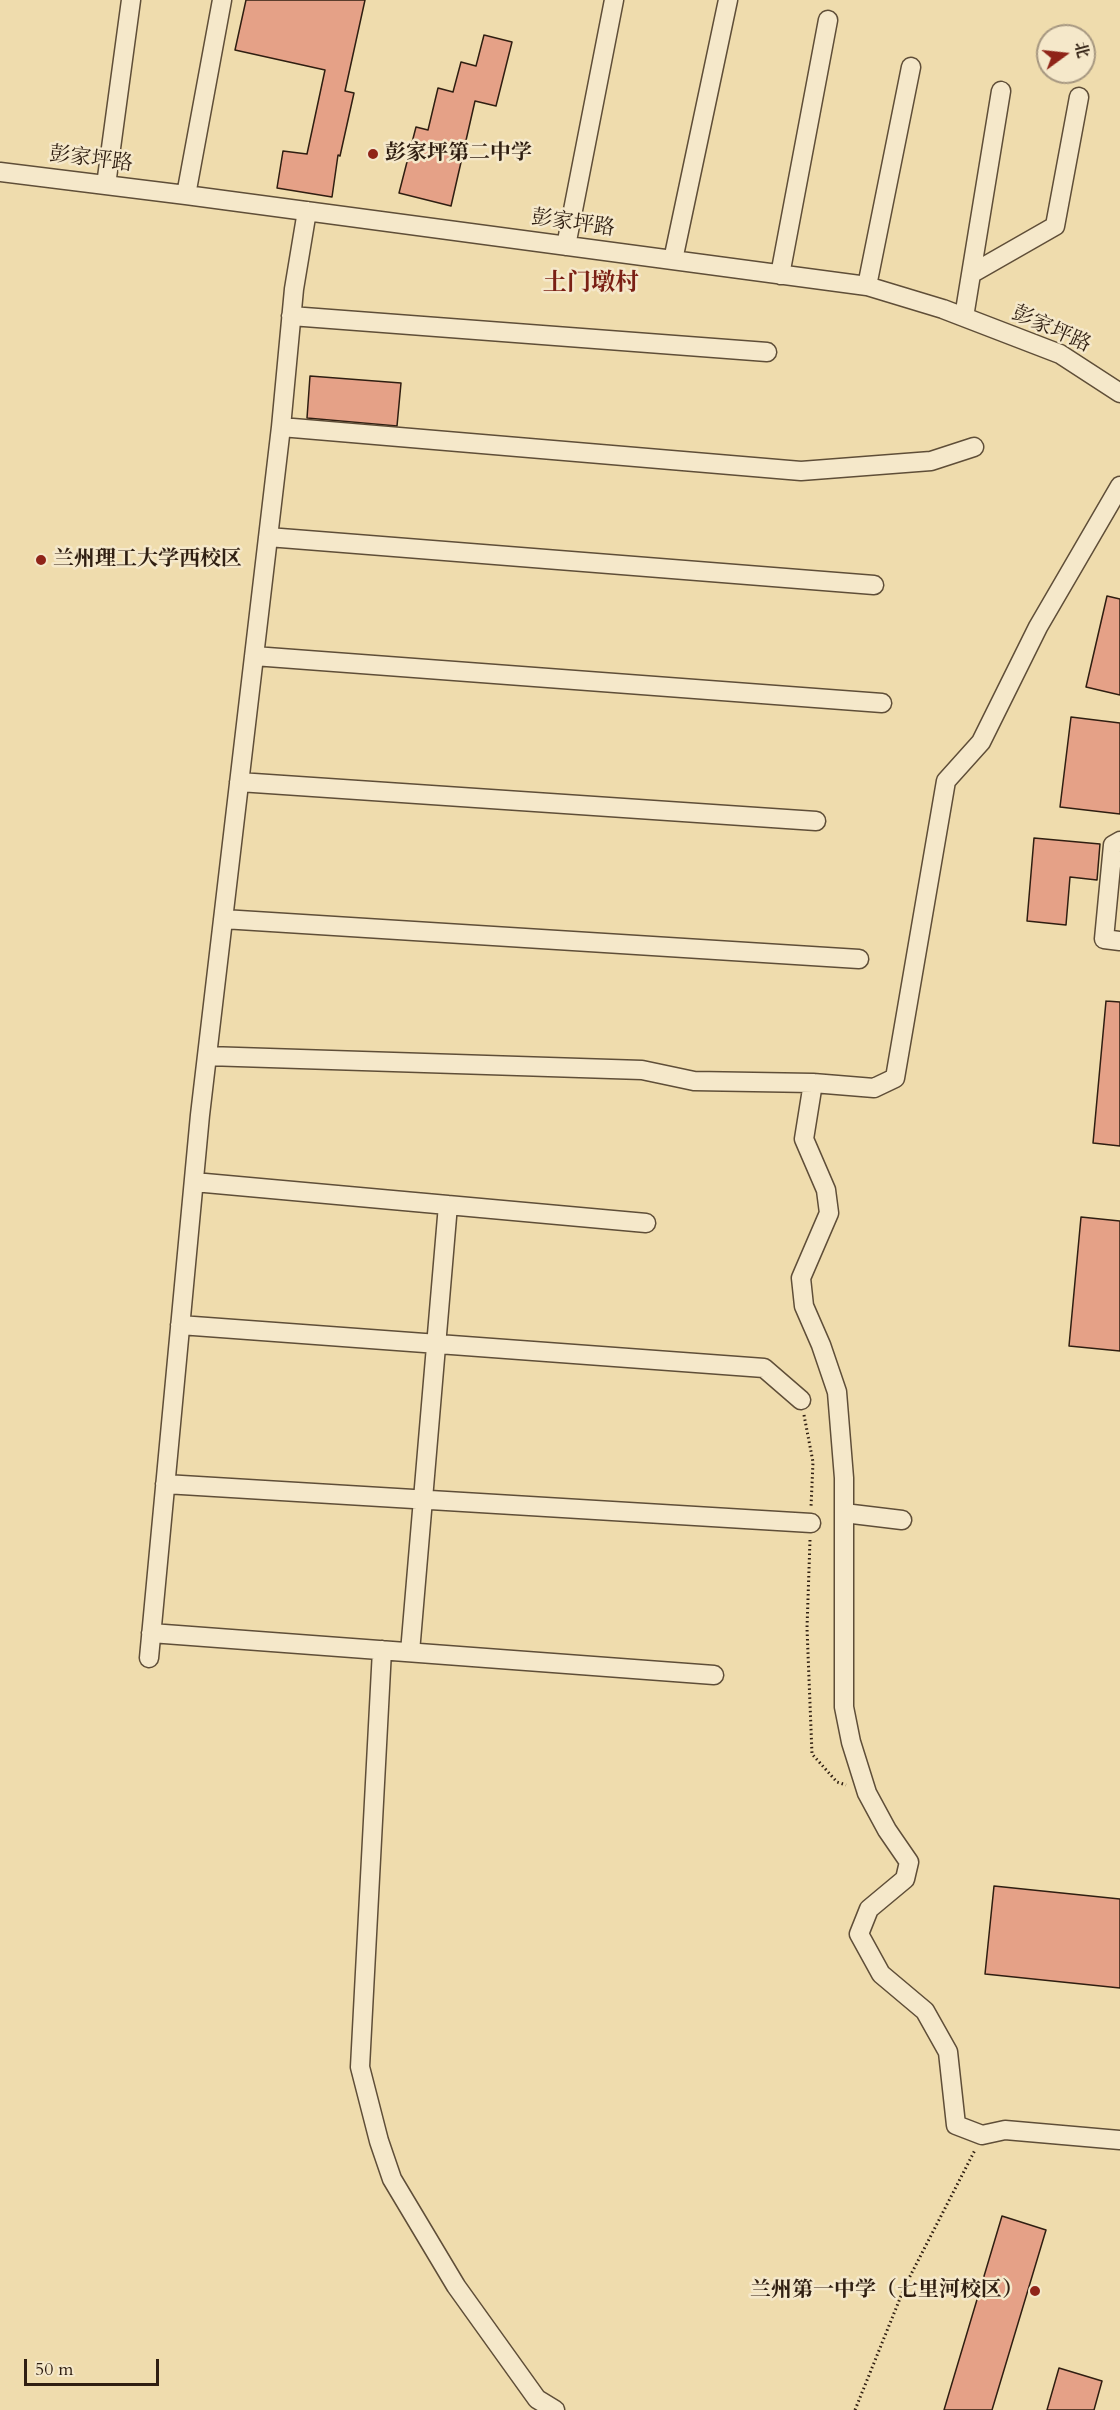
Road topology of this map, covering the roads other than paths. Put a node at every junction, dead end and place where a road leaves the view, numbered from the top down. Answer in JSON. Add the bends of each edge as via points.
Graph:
{"nodes":[{"id":1,"x":131,"y":0,"type":"edge"},
{"id":2,"x":222,"y":0,"type":"edge"},
{"id":3,"x":614,"y":0,"type":"edge"},
{"id":4,"x":728,"y":0,"type":"edge"},
{"id":5,"x":828,"y":21,"type":"dead end"},
{"id":6,"x":911,"y":67,"type":"dead end"},
{"id":7,"x":1001,"y":91,"type":"dead end"},
{"id":8,"x":1080,"y":97,"type":"dead end"},
{"id":9,"x":0,"y":172,"type":"edge"},
{"id":10,"x":106,"y":185,"type":"junction"},
{"id":11,"x":186,"y":195,"type":"junction"},
{"id":12,"x":307,"y":211,"type":"junction"},
{"id":13,"x":566,"y":246,"type":"junction"},
{"id":14,"x":673,"y":260,"type":"junction"},
{"id":15,"x":971,"y":274,"type":"junction"},
{"id":16,"x":780,"y":275,"type":"junction"},
{"id":17,"x":867,"y":286,"type":"junction"},
{"id":18,"x":291,"y":316,"type":"junction"},
{"id":19,"x":964,"y":317,"type":"junction"},
{"id":20,"x":767,"y":351,"type":"dead end"},
{"id":21,"x":1120,"y":393,"type":"edge"},
{"id":22,"x":281,"y":427,"type":"junction"},
{"id":23,"x":975,"y":447,"type":"dead end"},
{"id":24,"x":1120,"y":486,"type":"edge"},
{"id":25,"x":268,"y":537,"type":"junction"},
{"id":26,"x":874,"y":585,"type":"dead end"},
{"id":27,"x":254,"y":656,"type":"junction"},
{"id":28,"x":882,"y":703,"type":"dead end"},
{"id":29,"x":239,"y":782,"type":"junction"},
{"id":30,"x":816,"y":821,"type":"dead end"},
{"id":31,"x":1120,"y":841,"type":"edge"},
{"id":32,"x":224,"y":919,"type":"junction"},
{"id":33,"x":1120,"y":941,"type":"edge"},
{"id":34,"x":859,"y":959,"type":"dead end"},
{"id":35,"x":207,"y":1056,"type":"junction"},
{"id":36,"x":813,"y":1083,"type":"junction"},
{"id":37,"x":194,"y":1182,"type":"junction"},
{"id":38,"x":448,"y":1205,"type":"junction"},
{"id":39,"x":646,"y":1223,"type":"dead end"},
{"id":40,"x":180,"y":1324,"type":"junction"},
{"id":41,"x":436,"y":1344,"type":"junction"},
{"id":42,"x":801,"y":1400,"type":"road end"},
{"id":43,"x":165,"y":1485,"type":"junction"},
{"id":44,"x":423,"y":1500,"type":"junction"},
{"id":45,"x":844,"y":1513,"type":"junction"},
{"id":46,"x":902,"y":1520,"type":"dead end"},
{"id":47,"x":811,"y":1523,"type":"road end"},
{"id":48,"x":151,"y":1633,"type":"junction"},
{"id":49,"x":382,"y":1650,"type":"junction"},
{"id":50,"x":410,"y":1652,"type":"junction"},
{"id":51,"x":149,"y":1658,"type":"dead end"},
{"id":52,"x":714,"y":1675,"type":"dead end"},
{"id":53,"x":1120,"y":2140,"type":"edge"},
{"id":54,"x":555,"y":2410,"type":"edge"}],
"edges":[{"from":1,"to":10,"type":"street"},
{"from":2,"to":11,"type":"street"},
{"from":3,"to":13,"type":"street"},
{"from":4,"to":14,"type":"street"},
{"from":5,"to":16,"type":"street"},
{"from":6,"to":17,"type":"street"},
{"from":7,"to":15,"type":"street"},
{"from":8,"to":15,"type":"street","via":[[1054,226]]},
{"from":9,"to":10,"type":"street","name":"彭家坪路"},
{"from":10,"to":11,"type":"street","name":"彭家坪路"},
{"from":11,"to":12,"type":"street","name":"彭家坪路"},
{"from":12,"to":13,"type":"street","name":"彭家坪路"},
{"from":12,"to":18,"type":"street"},
{"from":13,"to":14,"type":"street","name":"彭家坪路"},
{"from":14,"to":16,"type":"street","name":"彭家坪路"},
{"from":15,"to":19,"type":"street"},
{"from":16,"to":17,"type":"street","name":"彭家坪路"},
{"from":17,"to":19,"type":"street","name":"彭家坪路"},
{"from":18,"to":20,"type":"street"},
{"from":18,"to":22,"type":"street"},
{"from":19,"to":21,"type":"street","name":"彭家坪路","via":[[1060,354]]},
{"from":22,"to":23,"type":"street","via":[[801,471],[931,461]]},
{"from":22,"to":25,"type":"street"},
{"from":24,"to":36,"type":"street","via":[[1038,627],[981,742],[946,781],[895,1078],[874,1088]]},
{"from":25,"to":26,"type":"street"},
{"from":25,"to":27,"type":"street"},
{"from":27,"to":28,"type":"street"},
{"from":27,"to":29,"type":"street"},
{"from":29,"to":30,"type":"street"},
{"from":29,"to":32,"type":"street"},
{"from":31,"to":33,"type":"street","via":[[1113,845],[1104,939]]},
{"from":32,"to":34,"type":"street"},
{"from":32,"to":35,"type":"street"},
{"from":35,"to":36,"type":"street","via":[[642,1070],[694,1081]]},
{"from":35,"to":37,"type":"street"},
{"from":36,"to":45,"type":"street","via":[[804,1139],[826,1191],[829,1213],[801,1278],[804,1306],[837,1392]]},
{"from":37,"to":38,"type":"street"},
{"from":37,"to":40,"type":"street"},
{"from":38,"to":39,"type":"street"},
{"from":38,"to":41,"type":"street"},
{"from":40,"to":41,"type":"street"},
{"from":40,"to":43,"type":"street"},
{"from":41,"to":42,"type":"street","via":[[764,1368]]},
{"from":41,"to":44,"type":"street"},
{"from":43,"to":44,"type":"street"},
{"from":43,"to":48,"type":"street"},
{"from":44,"to":47,"type":"street"},
{"from":44,"to":50,"type":"street"},
{"from":45,"to":46,"type":"street"},
{"from":45,"to":53,"type":"street","via":[[844,1707],[867,1793],[909,1862],[905,1879],[870,1909],[859,1934],[881,1974],[925,2011],[948,2052],[956,2126],[982,2135],[1005,2130]]},
{"from":48,"to":49,"type":"street"},
{"from":48,"to":51,"type":"street"},
{"from":49,"to":50,"type":"street"},
{"from":49,"to":54,"type":"street","via":[[360,2067],[392,2179],[456,2286],[537,2400]]},
{"from":50,"to":52,"type":"street"}]}
